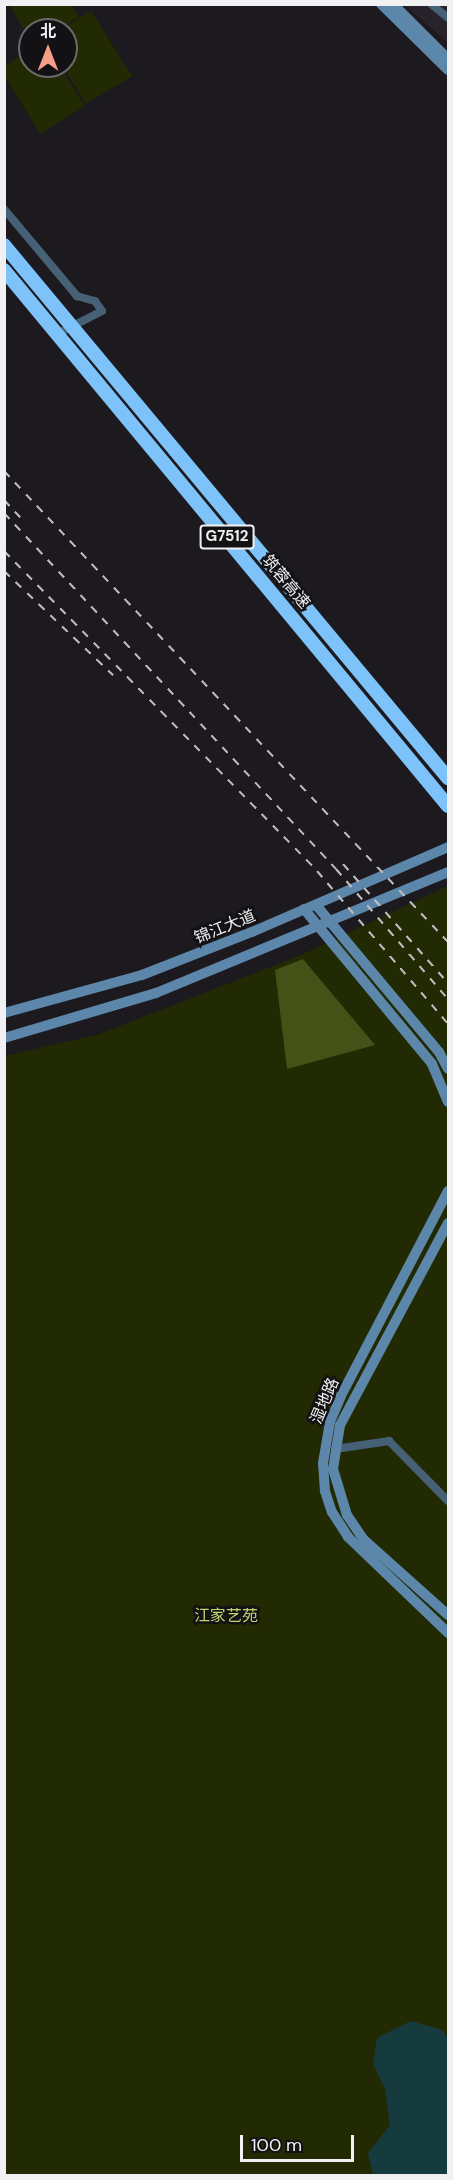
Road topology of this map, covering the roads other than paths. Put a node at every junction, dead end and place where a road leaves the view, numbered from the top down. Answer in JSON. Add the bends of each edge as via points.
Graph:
{"nodes":[{"id":1,"x":381,"y":4,"type":"edge"},
{"id":2,"x":393,"y":4,"type":"edge"},
{"id":3,"x":431,"y":4,"type":"edge"},
{"id":4,"x":448,"y":18,"type":"edge"},
{"id":5,"x":448,"y":59,"type":"edge"},
{"id":6,"x":448,"y":70,"type":"edge"},
{"id":7,"x":4,"y":209,"type":"edge"},
{"id":8,"x":4,"y":245,"type":"edge"},
{"id":9,"x":4,"y":270,"type":"edge"},
{"id":10,"x":54,"y":336,"type":"dead end"},
{"id":11,"x":448,"y":777,"type":"edge"},
{"id":12,"x":448,"y":806,"type":"edge"},
{"id":13,"x":448,"y":847,"type":"edge"},
{"id":14,"x":448,"y":872,"type":"edge"},
{"id":15,"x":316,"y":904,"type":"junction"},
{"id":16,"x":304,"y":909,"type":"junction"},
{"id":17,"x":328,"y":922,"type":"junction"},
{"id":18,"x":317,"y":927,"type":"junction"},
{"id":19,"x":4,"y":1013,"type":"edge"},
{"id":20,"x":4,"y":1038,"type":"edge"},
{"id":21,"x":448,"y":1069,"type":"edge"},
{"id":22,"x":448,"y":1102,"type":"edge"},
{"id":23,"x":448,"y":1191,"type":"edge"},
{"id":24,"x":448,"y":1223,"type":"edge"},
{"id":25,"x":410,"y":1271,"type":"junction"},
{"id":26,"x":420,"y":1276,"type":"junction"},
{"id":27,"x":331,"y":1448,"type":"junction"},
{"id":28,"x":448,"y":1501,"type":"edge"},
{"id":29,"x":448,"y":1615,"type":"edge"},
{"id":30,"x":448,"y":1633,"type":"edge"}],
"edges":[{"from":1,"to":6,"type":"street"},
{"from":2,"to":5,"type":"street"},
{"from":3,"to":4,"type":"street"},
{"from":7,"to":10,"type":"street","via":[[77,296],[95,302],[102,311]]},
{"from":8,"to":11,"type":"highway","name":"筑蓉高速","number":"G7512","bridge":true},
{"from":9,"to":12,"type":"highway","name":"筑蓉高速","number":"G7512","bridge":true},
{"from":13,"to":15,"type":"street","name":"锦江大道"},
{"from":14,"to":17,"type":"street"},
{"from":15,"to":16,"type":"street","name":"锦江大道"},
{"from":15,"to":17,"type":"street"},
{"from":16,"to":18,"type":"street"},
{"from":16,"to":19,"type":"street","name":"锦江大道","via":[[142,975]]},
{"from":17,"to":18,"type":"street"},
{"from":17,"to":21,"type":"street","via":[[439,1052]]},
{"from":18,"to":20,"type":"street","via":[[156,993]]},
{"from":18,"to":22,"type":"street","via":[[432,1064]]},
{"from":23,"to":25,"type":"street","name":"湿地路"},
{"from":24,"to":26,"type":"street","name":"湿地路"},
{"from":25,"to":26,"type":"street"},
{"from":25,"to":27,"type":"street","name":"湿地路","via":[[341,1396]]},
{"from":26,"to":27,"type":"street","name":"湿地路"},
{"from":27,"to":28,"type":"street","via":[[389,1441]]},
{"from":27,"to":29,"type":"street","name":"湿地路","via":[[338,1491],[363,1539]]},
{"from":27,"to":30,"type":"street","name":"湿地路","via":[[325,1491],[332,1512],[348,1537]]}]}
